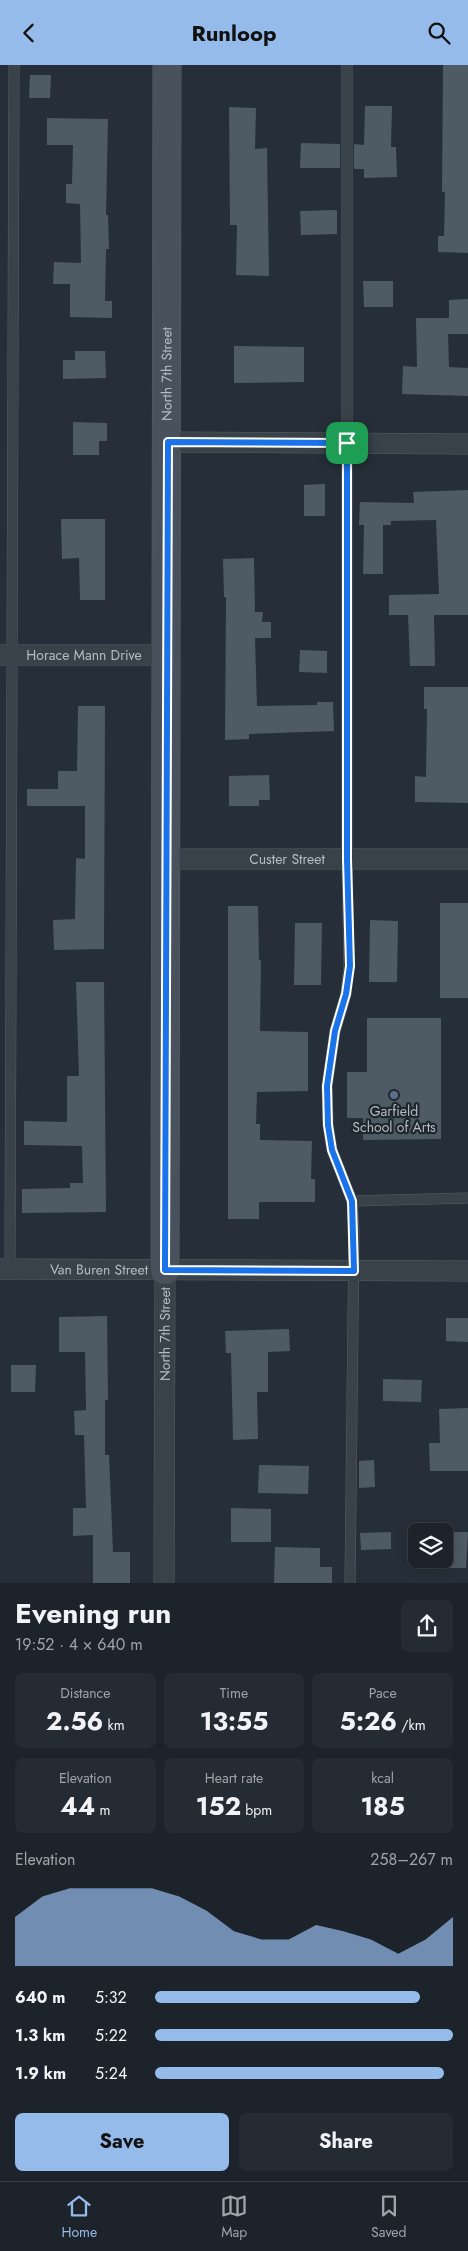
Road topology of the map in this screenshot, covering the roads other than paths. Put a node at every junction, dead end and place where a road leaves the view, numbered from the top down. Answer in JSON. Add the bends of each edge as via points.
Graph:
{"nodes":[{"id":1,"x":14,"y":65,"type":"edge"},
{"id":2,"x":167,"y":65,"type":"edge"},
{"id":3,"x":347,"y":65,"type":"edge"},
{"id":4,"x":168,"y":442,"type":"junction"},
{"id":5,"x":347,"y":443,"type":"junction"},
{"id":6,"x":468,"y":444,"type":"edge"},
{"id":7,"x":6,"y":655,"type":"edge"},
{"id":8,"x":166,"y":655,"type":"junction"},
{"id":9,"x":167,"y":859,"type":"junction"},
{"id":10,"x":347,"y":859,"type":"junction"},
{"id":11,"x":468,"y":859,"type":"edge"},
{"id":12,"x":468,"y":1198,"type":"edge"},
{"id":13,"x":352,"y":1201,"type":"junction"},
{"id":14,"x":5,"y":1269,"type":"edge"},
{"id":15,"x":165,"y":1270,"type":"junction"},
{"id":16,"x":354,"y":1271,"type":"junction"},
{"id":17,"x":468,"y":1271,"type":"edge"},
{"id":18,"x":164,"y":1583,"type":"edge"},
{"id":19,"x":350,"y":1583,"type":"edge"}],
"edges":[{"from":1,"to":7,"type":"lane"},
{"from":2,"to":4,"type":"street","name":"North 7th Street"},
{"from":3,"to":5,"type":"lane"},
{"from":4,"to":5,"type":"street"},
{"from":4,"to":8,"type":"street","name":"North 7th Street"},
{"from":5,"to":6,"type":"street"},
{"from":5,"to":10,"type":"lane"},
{"from":7,"to":8,"type":"street","name":"Horace Mann Drive"},
{"from":7,"to":14,"type":"lane"},
{"from":8,"to":9,"type":"street","name":"North 7th Street"},
{"from":9,"to":10,"type":"street","name":"Custer Street"},
{"from":9,"to":15,"type":"street","name":"North 7th Street"},
{"from":10,"to":11,"type":"street","name":"Custer Street"},
{"from":10,"to":13,"type":"lane","via":[[350,966],[327,1086],[332,1150]]},
{"from":12,"to":13,"type":"lane"},
{"from":13,"to":16,"type":"lane"},
{"from":14,"to":15,"type":"street","name":"Van Buren Street"},
{"from":15,"to":16,"type":"street","name":"Van Buren Street"},
{"from":15,"to":18,"type":"street","name":"North 7th Street"},
{"from":16,"to":17,"type":"street","name":"Van Buren Street"},
{"from":16,"to":19,"type":"lane"}]}
